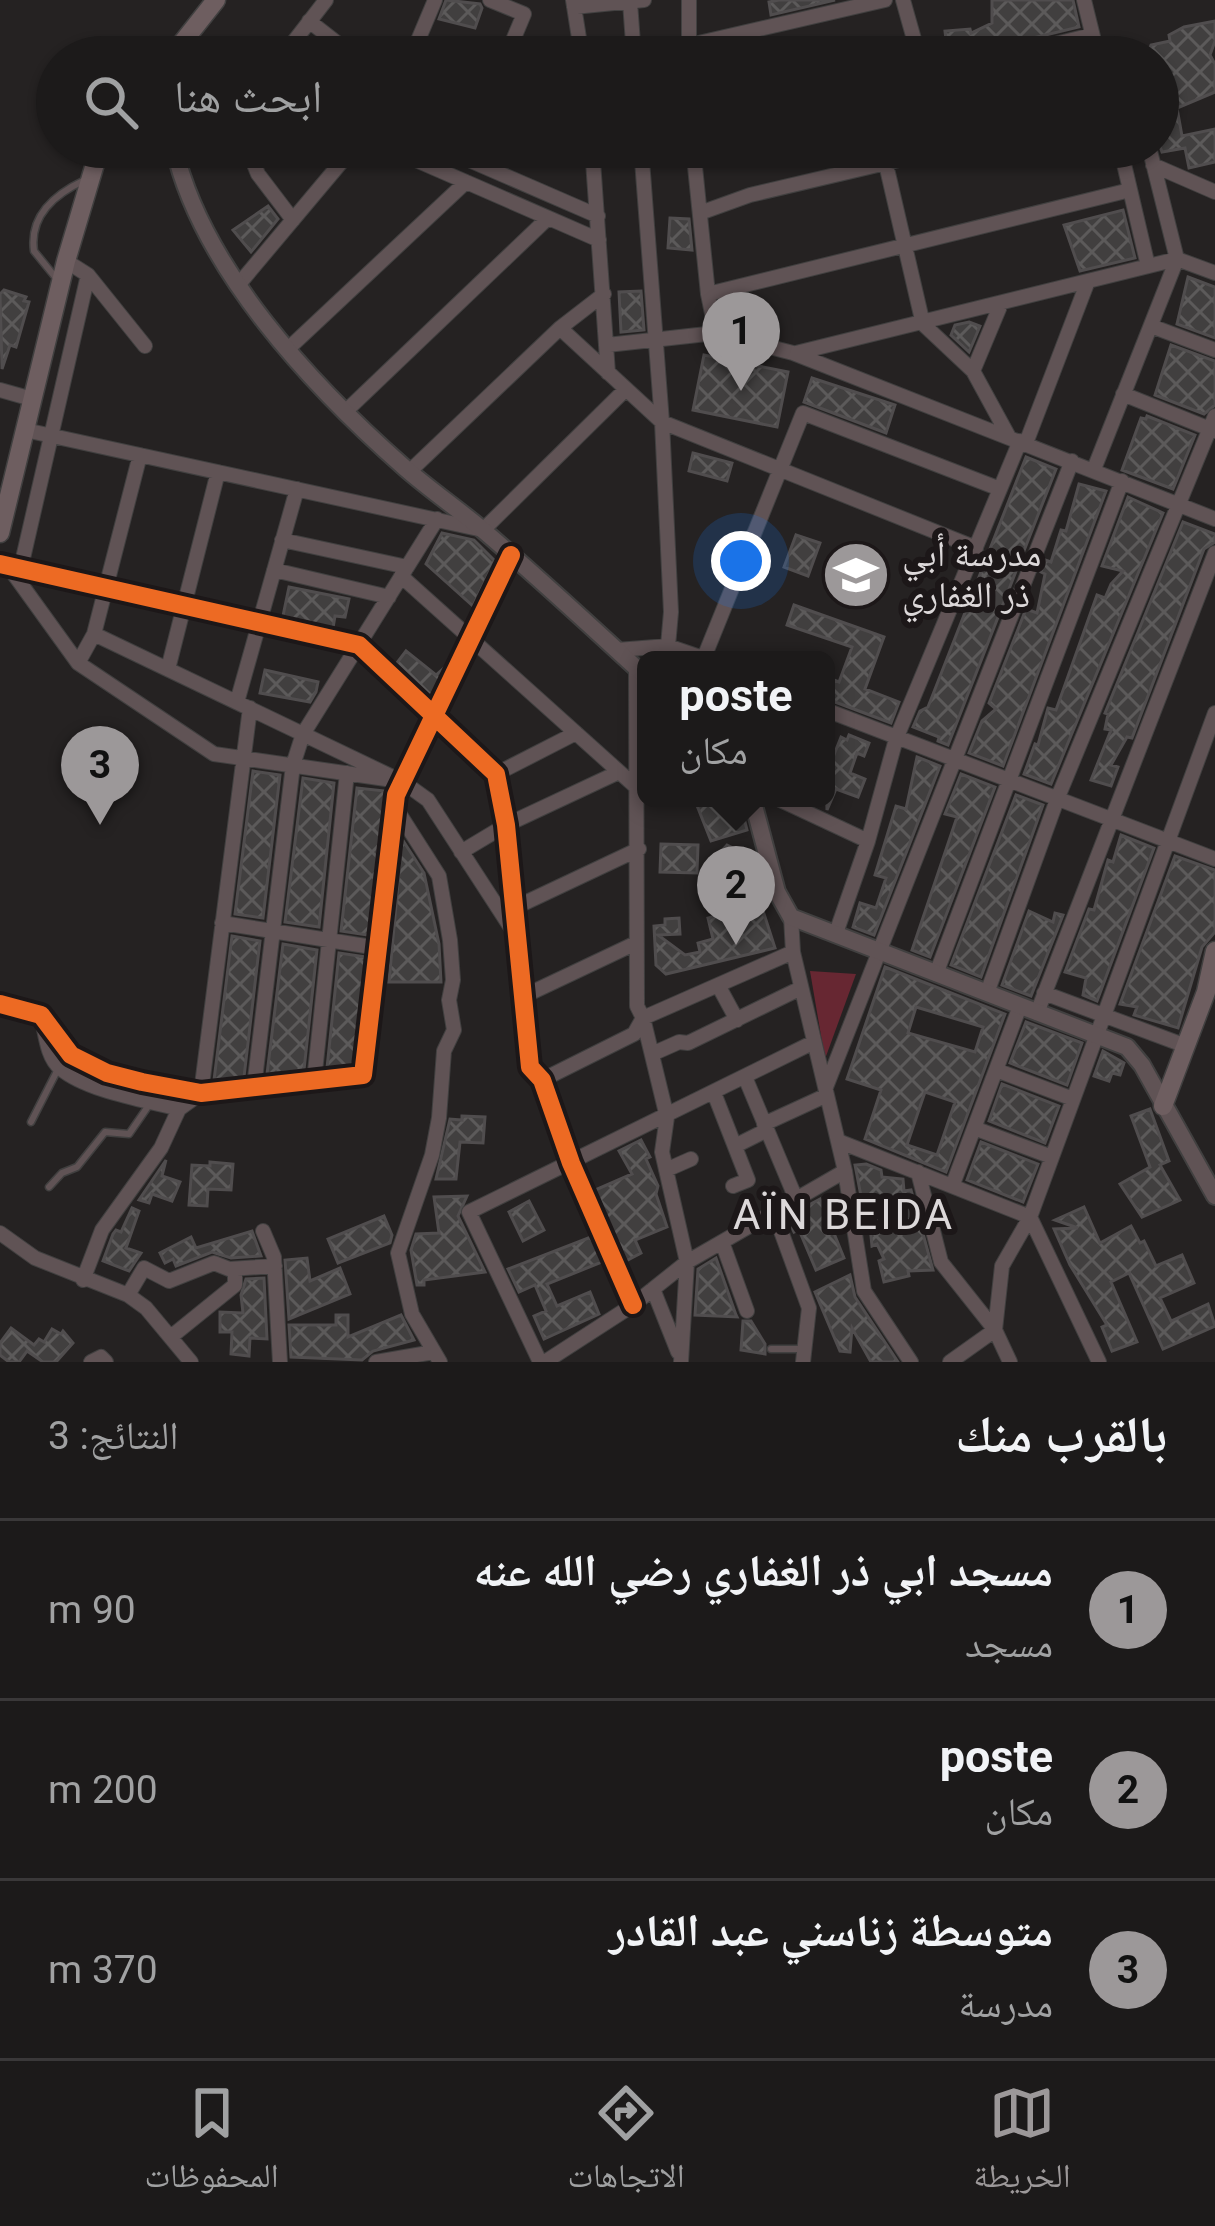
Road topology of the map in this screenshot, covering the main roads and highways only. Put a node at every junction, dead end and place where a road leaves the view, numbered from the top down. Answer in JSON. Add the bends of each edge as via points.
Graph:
{"nodes":[{"id":1,"x":216,"y":0,"type":"edge"},
{"id":2,"x":188,"y":36,"type":"edge"},
{"id":3,"x":92,"y":168,"type":"edge"},
{"id":4,"x":0,"y":533,"type":"edge"},
{"id":5,"x":1215,"y":951,"type":"edge"},
{"id":6,"x":1211,"y":988,"type":"edge"},
{"id":7,"x":1163,"y":1106,"type":"road end"}],
"edges":[{"from":1,"to":2,"type":"main road"},
{"from":3,"to":4,"type":"main road"},
{"from":5,"to":6,"type":"main road"},
{"from":6,"to":7,"type":"main road"}]}
